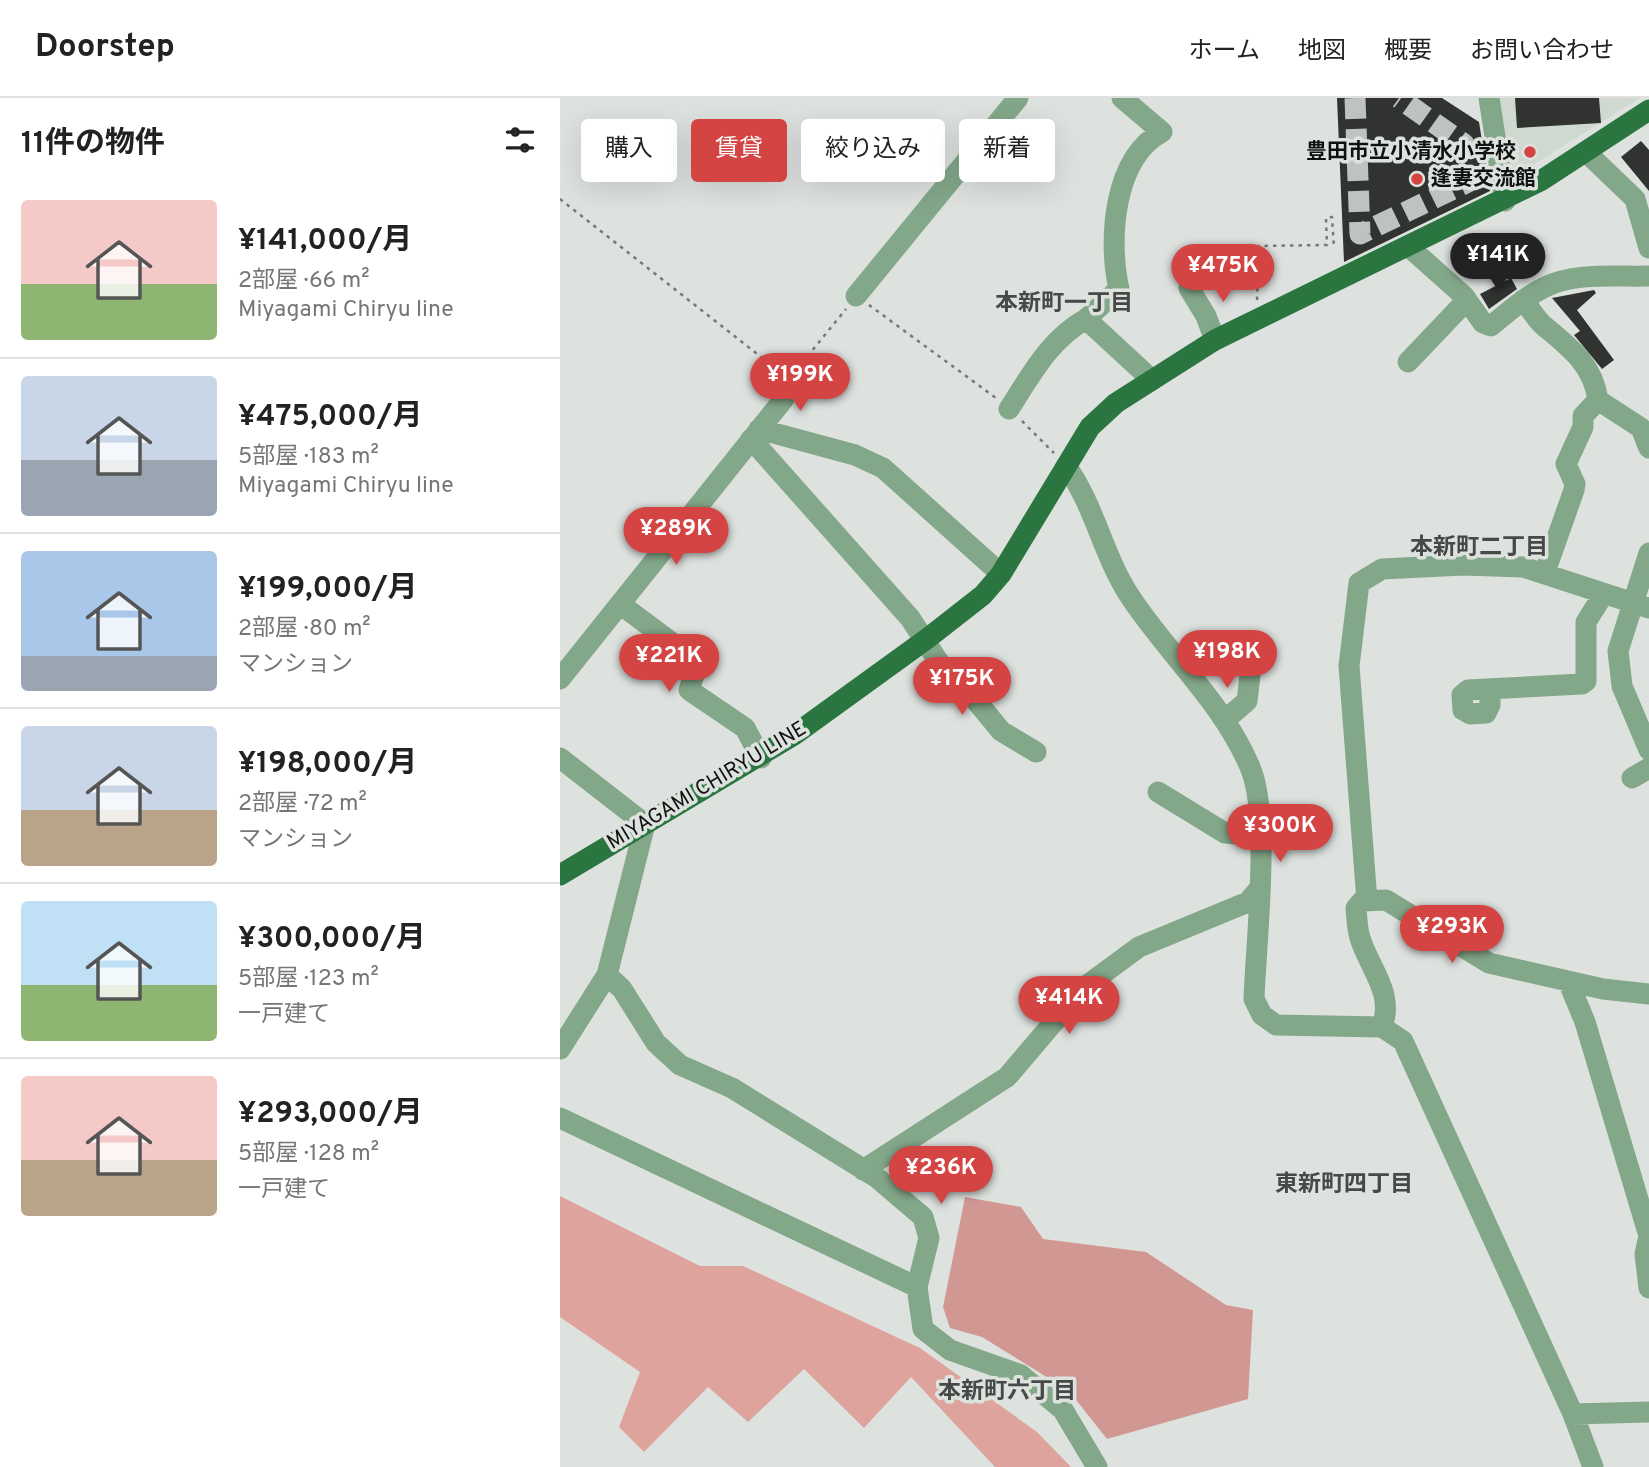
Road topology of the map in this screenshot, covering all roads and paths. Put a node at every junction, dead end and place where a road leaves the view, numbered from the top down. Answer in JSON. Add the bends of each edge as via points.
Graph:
{"nodes":[{"id":1,"x":1018,"y":98,"type":"edge"},
{"id":2,"x":1122,"y":98,"type":"edge"},
{"id":3,"x":1489,"y":98,"type":"edge"},
{"id":4,"x":1649,"y":110,"type":"edge"},
{"id":5,"x":1586,"y":152,"type":"junction"},
{"id":6,"x":560,"y":199,"type":"edge"},
{"id":7,"x":1505,"y":201,"type":"junction"},
{"id":8,"x":1409,"y":247,"type":"junction"},
{"id":9,"x":1334,"y":248,"type":"dead end"},
{"id":10,"x":1649,"y":248,"type":"edge"},
{"id":11,"x":1649,"y":276,"type":"edge"},
{"id":12,"x":1189,"y":288,"type":"dead end"},
{"id":13,"x":856,"y":296,"type":"junction"},
{"id":14,"x":1257,"y":300,"type":"dead end"},
{"id":15,"x":1467,"y":300,"type":"junction"},
{"id":16,"x":1523,"y":300,"type":"junction"},
{"id":17,"x":1086,"y":319,"type":"junction"},
{"id":18,"x":1215,"y":340,"type":"junction"},
{"id":19,"x":1408,"y":362,"type":"dead end"},
{"id":20,"x":789,"y":376,"type":"junction"},
{"id":21,"x":1152,"y":380,"type":"junction"},
{"id":22,"x":1598,"y":400,"type":"junction"},
{"id":23,"x":1009,"y":409,"type":"junction"},
{"id":24,"x":755,"y":434,"type":"junction"},
{"id":25,"x":1649,"y":448,"type":"edge"},
{"id":26,"x":1066,"y":466,"type":"junction"},
{"id":27,"x":1649,"y":553,"type":"edge"},
{"id":28,"x":1545,"y":572,"type":"junction"},
{"id":29,"x":1001,"y":574,"type":"junction"},
{"id":30,"x":1603,"y":594,"type":"junction"},
{"id":31,"x":620,"y":604,"type":"junction"},
{"id":32,"x":1641,"y":605,"type":"edge"},
{"id":33,"x":925,"y":640,"type":"junction"},
{"id":34,"x":1251,"y":667,"type":"dead end"},
{"id":35,"x":560,"y":679,"type":"edge"},
{"id":36,"x":1490,"y":689,"type":"dead end"},
{"id":37,"x":1225,"y":720,"type":"junction"},
{"id":38,"x":1649,"y":750,"type":"edge"},
{"id":39,"x":1036,"y":752,"type":"dead end"},
{"id":40,"x":560,"y":758,"type":"edge"},
{"id":41,"x":761,"y":758,"type":"junction"},
{"id":42,"x":1158,"y":792,"type":"dead end"},
{"id":43,"x":645,"y":824,"type":"junction"},
{"id":44,"x":1260,"y":836,"type":"junction"},
{"id":45,"x":560,"y":875,"type":"edge"},
{"id":46,"x":1258,"y":890,"type":"junction"},
{"id":47,"x":1367,"y":901,"type":"junction"},
{"id":48,"x":607,"y":975,"type":"junction"},
{"id":49,"x":1568,"y":981,"type":"junction"},
{"id":50,"x":1649,"y":993,"type":"edge"},
{"id":51,"x":1382,"y":1027,"type":"junction"},
{"id":52,"x":560,"y":1049,"type":"edge"},
{"id":53,"x":560,"y":1118,"type":"edge"},
{"id":54,"x":863,"y":1170,"type":"junction"},
{"id":55,"x":1646,"y":1215,"type":"edge"},
{"id":56,"x":917,"y":1287,"type":"junction"},
{"id":57,"x":1649,"y":1289,"type":"edge"},
{"id":58,"x":1649,"y":1412,"type":"edge"},
{"id":59,"x":1573,"y":1414,"type":"junction"},
{"id":60,"x":1097,"y":1467,"type":"edge"},
{"id":61,"x":1593,"y":1467,"type":"edge"}],
"edges":[{"from":1,"to":13,"type":"street"},
{"from":2,"to":17,"type":"street","via":[[1162,132],[1150,139],[1123,181],[1118,198],[1112,257],[1119,289]]},
{"from":3,"to":7,"type":"street"},
{"from":4,"to":5,"type":"main road","name":"MIYAGAMI CHIRYU LINE"},
{"from":5,"to":7,"type":"main road","name":"MIYAGAMI CHIRYU LINE"},
{"from":5,"to":10,"type":"street","via":[[1635,199]]},
{"from":6,"to":20,"type":"path"},
{"from":7,"to":8,"type":"main road","name":"MIYAGAMI CHIRYU LINE"},
{"from":8,"to":15,"type":"street"},
{"from":8,"to":18,"type":"main road","name":"MIYAGAMI CHIRYU LINE"},
{"from":9,"to":14,"type":"path","via":[[1332,217],[1326,218],[1327,245],[1259,246]]},
{"from":11,"to":16,"type":"street","via":[[1567,280]]},
{"from":12,"to":18,"type":"street"},
{"from":13,"to":20,"type":"path"},
{"from":13,"to":23,"type":"path"},
{"from":15,"to":16,"type":"street","via":[[1483,323],[1491,326]]},
{"from":15,"to":19,"type":"street"},
{"from":16,"to":22,"type":"street","via":[[1583,363]]},
{"from":17,"to":21,"type":"street"},
{"from":17,"to":23,"type":"street","via":[[1066,330]]},
{"from":18,"to":21,"type":"main road","name":"MIYAGAMI CHIRYU LINE"},
{"from":20,"to":24,"type":"street","via":[[783,400]]},
{"from":21,"to":26,"type":"main road","name":"MIYAGAMI CHIRYU LINE","via":[[1096,421]]},
{"from":22,"to":25,"type":"street","via":[[1641,428]]},
{"from":22,"to":28,"type":"street","via":[[1583,416],[1583,427],[1567,461],[1574,490]]},
{"from":23,"to":26,"type":"path"},
{"from":24,"to":29,"type":"street","via":[[855,455],[883,468]]},
{"from":24,"to":31,"type":"street"},
{"from":24,"to":33,"type":"street"},
{"from":26,"to":29,"type":"main road","name":"MIYAGAMI CHIRYU LINE"},
{"from":26,"to":37,"type":"street","via":[[1132,599]]},
{"from":27,"to":32,"type":"street"},
{"from":28,"to":30,"type":"street"},
{"from":28,"to":47,"type":"street","via":[[1462,565],[1382,569],[1359,583],[1349,666]]},
{"from":29,"to":33,"type":"main road","name":"MIYAGAMI CHIRYU LINE","via":[[983,595]]},
{"from":30,"to":32,"type":"street"},
{"from":30,"to":36,"type":"street","via":[[1586,622],[1583,684]]},
{"from":31,"to":35,"type":"street"},
{"from":31,"to":41,"type":"street","via":[[691,657],[695,672],[689,690],[745,728]]},
{"from":32,"to":38,"type":"street","via":[[1618,651],[1622,686]]},
{"from":33,"to":39,"type":"street","via":[[944,670],[1001,731]]},
{"from":33,"to":41,"type":"main road","name":"MIYAGAMI CHIRYU LINE"},
{"from":34,"to":37,"type":"street","via":[[1247,701]]},
{"from":37,"to":44,"type":"street","via":[[1251,769]]},
{"from":40,"to":43,"type":"street"},
{"from":41,"to":43,"type":"main road","name":"MIYAGAMI CHIRYU LINE"},
{"from":42,"to":44,"type":"street","via":[[1225,833]]},
{"from":43,"to":45,"type":"main road","name":"MIYAGAMI CHIRYU LINE"},
{"from":43,"to":48,"type":"street"},
{"from":44,"to":46,"type":"street"},
{"from":46,"to":51,"type":"street","via":[[1254,999],[1262,1015],[1276,1026]]},
{"from":46,"to":54,"type":"street","via":[[1248,902],[1139,947],[1082,989],[1007,1077]]},
{"from":47,"to":49,"type":"street","via":[[1386,900],[1489,963]]},
{"from":47,"to":51,"type":"street","via":[[1356,908],[1360,938],[1386,999],[1388,1010]]},
{"from":48,"to":52,"type":"street"},
{"from":48,"to":54,"type":"street","via":[[622,989],[656,1043],[680,1065],[732,1088]]},
{"from":49,"to":50,"type":"street"},
{"from":49,"to":55,"type":"street"},
{"from":51,"to":59,"type":"street","via":[[1403,1041]]},
{"from":53,"to":56,"type":"street"},
{"from":54,"to":56,"type":"street","via":[[902,1196],[923,1217],[929,1238]]},
{"from":55,"to":57,"type":"street"},
{"from":56,"to":60,"type":"street","via":[[923,1329],[950,1350],[1021,1375],[1063,1410]]},
{"from":58,"to":59,"type":"street"},
{"from":59,"to":61,"type":"street"}]}
